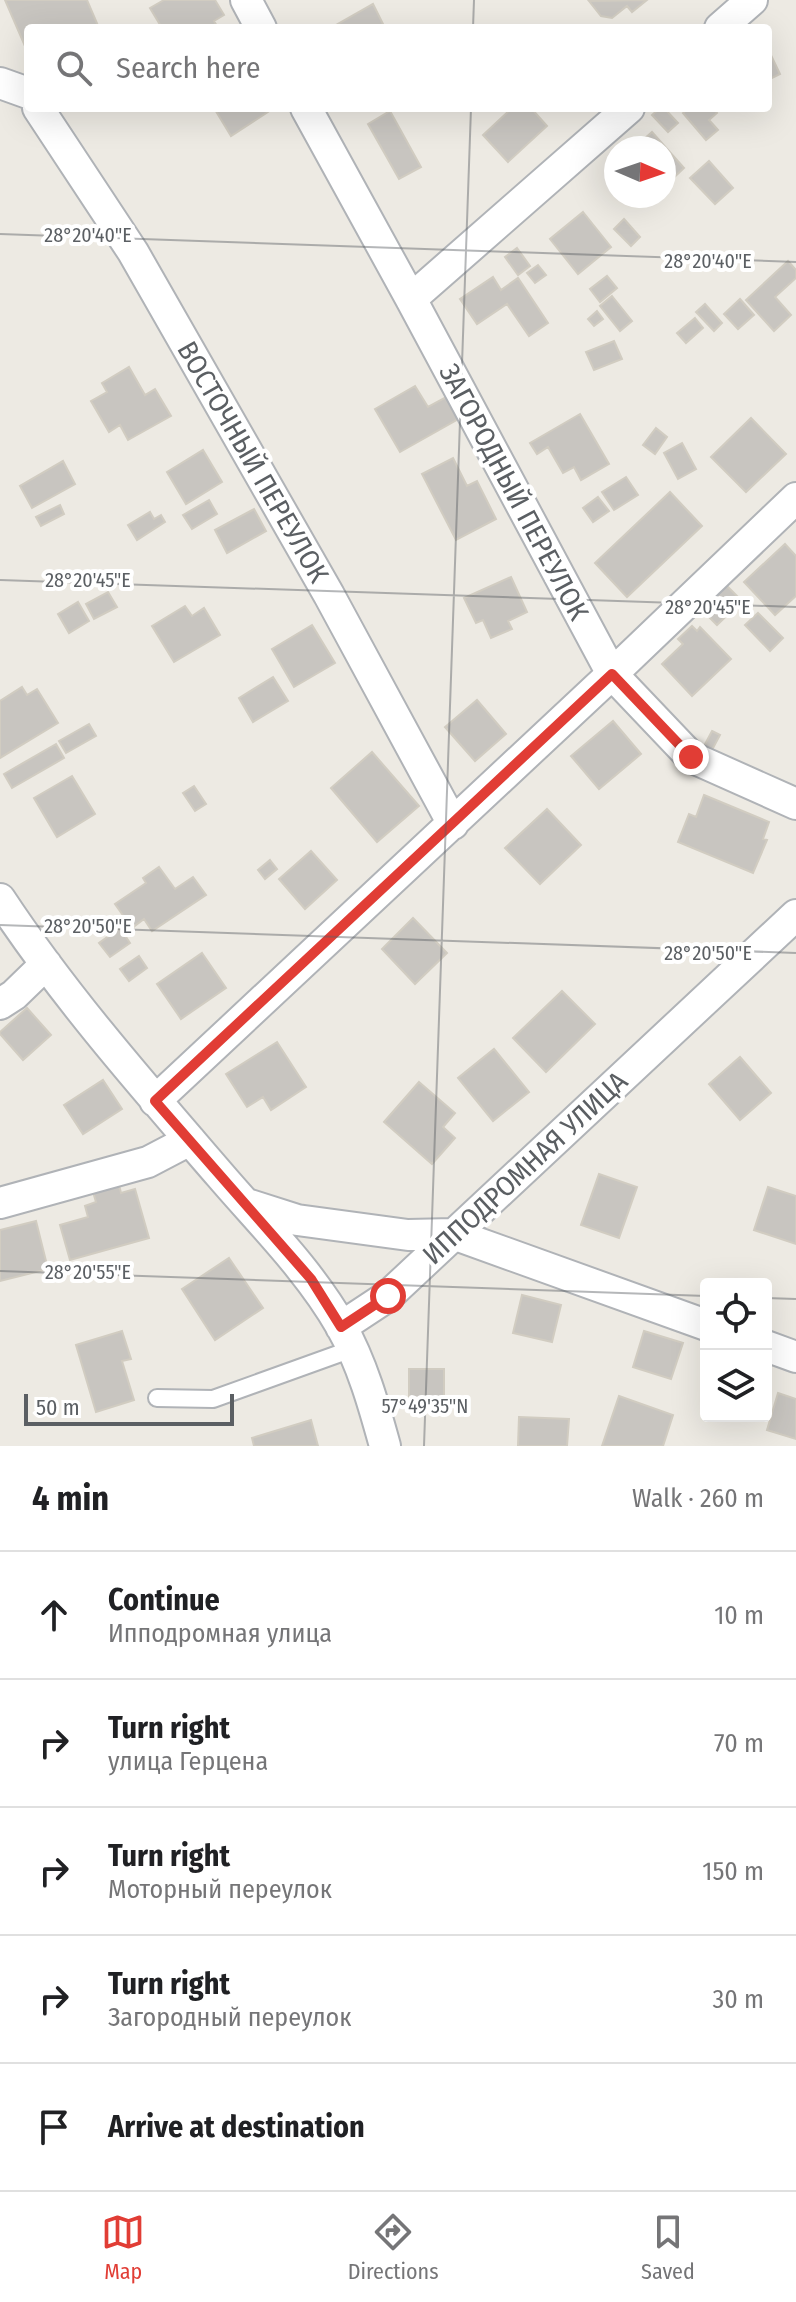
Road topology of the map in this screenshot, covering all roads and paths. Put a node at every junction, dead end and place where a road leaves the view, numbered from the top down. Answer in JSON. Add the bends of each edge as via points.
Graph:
{"nodes":[{"id":1,"x":246,"y":0,"type":"edge"},
{"id":2,"x":752,"y":0,"type":"edge"},
{"id":3,"x":259,"y":24,"type":"edge"},
{"id":4,"x":725,"y":24,"type":"edge"},
{"id":5,"x":0,"y":83,"type":"edge"},
{"id":6,"x":24,"y":92,"type":"edge"},
{"id":7,"x":41,"y":112,"type":"edge"},
{"id":8,"x":308,"y":112,"type":"edge"},
{"id":9,"x":624,"y":112,"type":"edge"},
{"id":10,"x":411,"y":299,"type":"junction"},
{"id":11,"x":796,"y":498,"type":"edge"},
{"id":12,"x":612,"y":674,"type":"junction"},
{"id":13,"x":796,"y":804,"type":"edge"},
{"id":14,"x":453,"y":824,"type":"junction"},
{"id":15,"x":0,"y":899,"type":"edge"},
{"id":16,"x":796,"y":915,"type":"edge"},
{"id":17,"x":46,"y":964,"type":"junction"},
{"id":18,"x":0,"y":1004,"type":"edge"},
{"id":19,"x":155,"y":1101,"type":"junction"},
{"id":20,"x":190,"y":1140,"type":"junction"},
{"id":21,"x":0,"y":1203,"type":"edge"},
{"id":22,"x":245,"y":1204,"type":"junction"},
{"id":23,"x":453,"y":1234,"type":"junction"},
{"id":24,"x":700,"y":1323,"type":"edge"},
{"id":25,"x":347,"y":1338,"type":"junction"},
{"id":26,"x":772,"y":1348,"type":"edge"},
{"id":27,"x":796,"y":1357,"type":"edge"},
{"id":28,"x":157,"y":1398,"type":"dead end"},
{"id":29,"x":385,"y":1446,"type":"edge"}],
"edges":[{"from":1,"to":3,"type":"street"},
{"from":2,"to":4,"type":"street"},
{"from":5,"to":6,"type":"street"},
{"from":7,"to":14,"type":"street","name":"ВОСТОЧНЫЙ ПЕРЕУЛОК","via":[[141,266]]},
{"from":8,"to":10,"type":"street","name":"ЗАГОРОДНЫЙ ПЕРЕУЛОК"},
{"from":9,"to":10,"type":"street"},
{"from":10,"to":12,"type":"street","name":"ЗАГОРОДНЫЙ ПЕРЕУЛОК"},
{"from":11,"to":12,"type":"street"},
{"from":12,"to":13,"type":"street","name":"ЗАГОРОДНЫЙ ПЕРЕУЛОК","via":[[691,757]]},
{"from":12,"to":14,"type":"street"},
{"from":14,"to":19,"type":"street"},
{"from":15,"to":17,"type":"street"},
{"from":16,"to":23,"type":"street","name":"ИППОДРОМНАЯ УЛИЦА"},
{"from":17,"to":18,"type":"street"},
{"from":17,"to":19,"type":"street"},
{"from":19,"to":20,"type":"street"},
{"from":20,"to":21,"type":"street","via":[[148,1162]]},
{"from":20,"to":22,"type":"street"},
{"from":22,"to":23,"type":"street","via":[[297,1220],[408,1235]]},
{"from":22,"to":25,"type":"street","via":[[311,1279]]},
{"from":23,"to":24,"type":"street"},
{"from":23,"to":25,"type":"street","name":"ИППОДРОМНАЯ УЛИЦА"},
{"from":25,"to":28,"type":"lane","via":[[213,1399]]},
{"from":25,"to":29,"type":"street"},
{"from":26,"to":27,"type":"street"}]}
